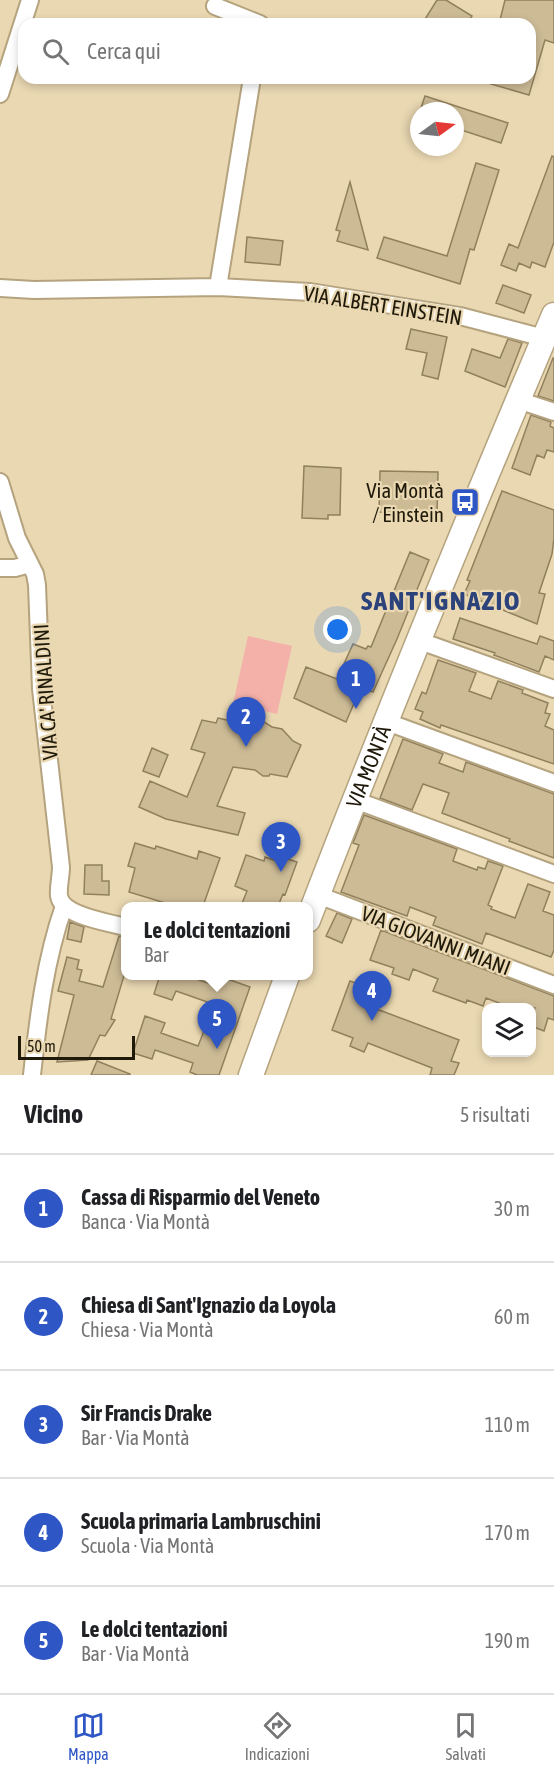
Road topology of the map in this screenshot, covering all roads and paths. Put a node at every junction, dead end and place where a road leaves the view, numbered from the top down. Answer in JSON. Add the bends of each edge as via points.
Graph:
{"nodes":[{"id":1,"x":30,"y":0,"type":"edge"},
{"id":2,"x":215,"y":6,"type":"dead end"},
{"id":3,"x":24,"y":18,"type":"edge"},
{"id":4,"x":245,"y":18,"type":"edge"},
{"id":5,"x":18,"y":38,"type":"edge"},
{"id":6,"x":251,"y":84,"type":"edge"},
{"id":7,"x":0,"y":94,"type":"edge"},
{"id":8,"x":218,"y":287,"type":"junction"},
{"id":9,"x":0,"y":288,"type":"edge"},
{"id":10,"x":554,"y":315,"type":"edge"},
{"id":11,"x":544,"y":338,"type":"junction"},
{"id":12,"x":518,"y":400,"type":"junction"},
{"id":13,"x":554,"y":412,"type":"edge"},
{"id":14,"x":0,"y":482,"type":"edge"},
{"id":15,"x":30,"y":564,"type":"junction"},
{"id":16,"x":0,"y":568,"type":"edge"},
{"id":17,"x":420,"y":641,"type":"junction"},
{"id":18,"x":554,"y":689,"type":"edge"},
{"id":19,"x":387,"y":722,"type":"junction"},
{"id":20,"x":554,"y":783,"type":"edge"},
{"id":21,"x":355,"y":800,"type":"junction"},
{"id":22,"x":554,"y":874,"type":"edge"},
{"id":23,"x":318,"y":895,"type":"junction"},
{"id":24,"x":64,"y":906,"type":"junction"},
{"id":25,"x":313,"y":909,"type":"edge"},
{"id":26,"x":121,"y":926,"type":"edge"},
{"id":27,"x":284,"y":980,"type":"edge"},
{"id":28,"x":554,"y":985,"type":"edge"},
{"id":29,"x":32,"y":1075,"type":"edge"},
{"id":30,"x":251,"y":1075,"type":"edge"}],
"edges":[{"from":1,"to":3,"type":"street"},
{"from":2,"to":4,"type":"street"},
{"from":5,"to":7,"type":"street"},
{"from":6,"to":8,"type":"street"},
{"from":8,"to":9,"type":"street","name":"VIA ALBERT EINSTEIN"},
{"from":8,"to":11,"type":"street","name":"VIA ALBERT EINSTEIN","via":[[310,292],[373,301],[460,316]]},
{"from":10,"to":11,"type":"main road","name":"VIA MONTÀ"},
{"from":11,"to":12,"type":"main road","name":"VIA MONTÀ"},
{"from":12,"to":13,"type":"street"},
{"from":12,"to":17,"type":"main road","name":"VIA MONTÀ"},
{"from":14,"to":15,"type":"street","name":"VIA CA' RINALDINI","via":[[17,538]]},
{"from":15,"to":16,"type":"street"},
{"from":15,"to":24,"type":"street","name":"VIA CA' RINALDINI","via":[[37,585],[41,689],[60,856],[59,896]]},
{"from":17,"to":18,"type":"street"},
{"from":17,"to":19,"type":"main road","name":"VIA MONTÀ"},
{"from":19,"to":20,"type":"street"},
{"from":19,"to":21,"type":"main road","name":"VIA MONTÀ"},
{"from":21,"to":22,"type":"street"},
{"from":21,"to":23,"type":"main road","name":"VIA MONTÀ"},
{"from":23,"to":25,"type":"main road","name":"VIA MONTÀ"},
{"from":23,"to":28,"type":"street","name":"VIA GIOVANNI MIANI"},
{"from":24,"to":26,"type":"street","via":[[73,913]]},
{"from":24,"to":29,"type":"street","name":"VIA CA' RINALDINI","via":[[46,981]]},
{"from":27,"to":30,"type":"main road"}]}
